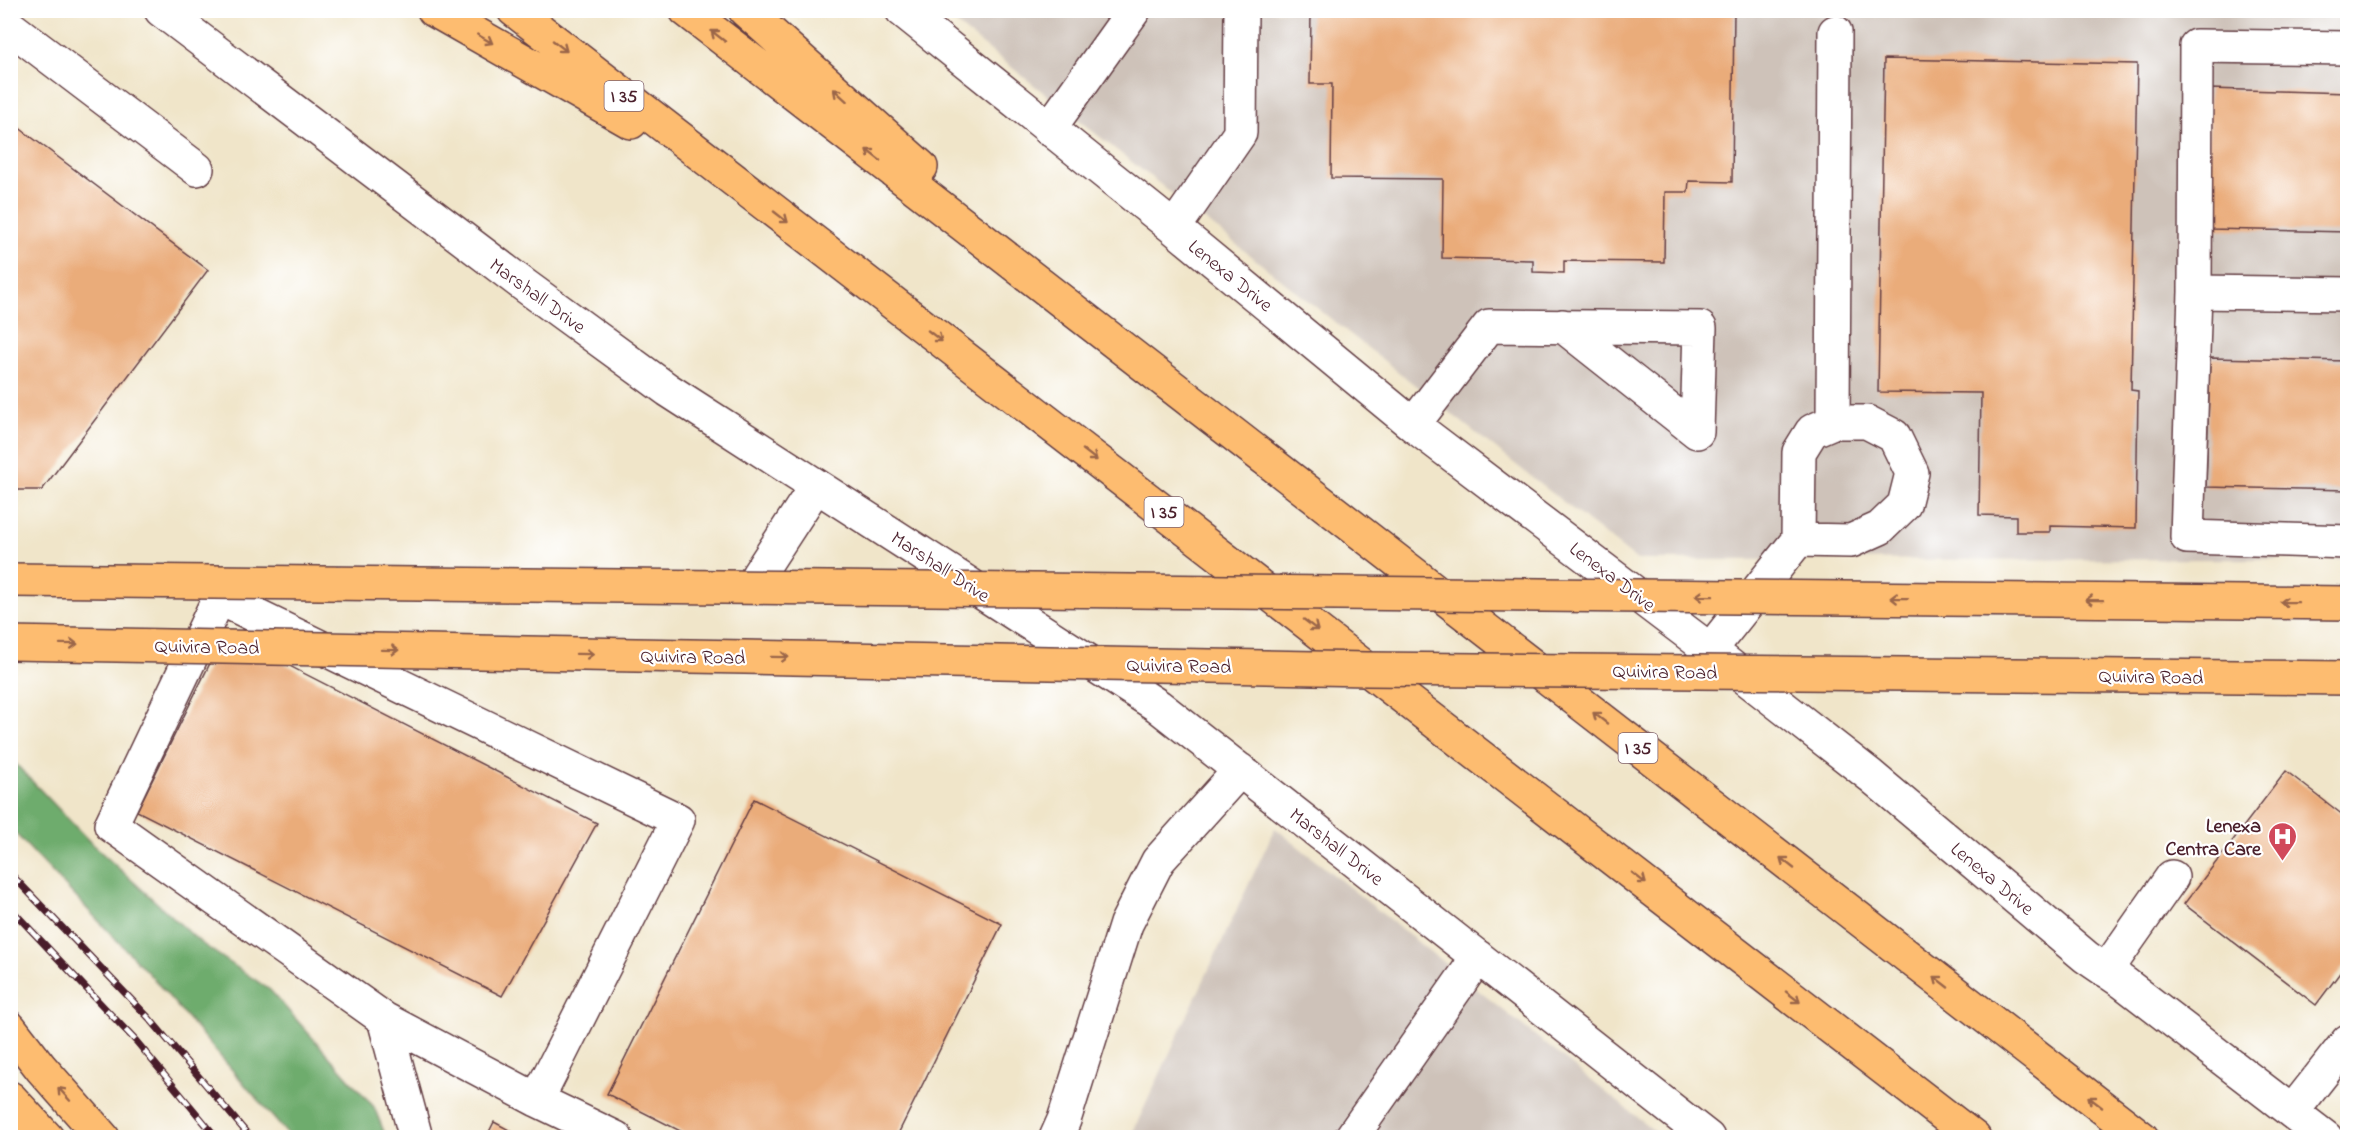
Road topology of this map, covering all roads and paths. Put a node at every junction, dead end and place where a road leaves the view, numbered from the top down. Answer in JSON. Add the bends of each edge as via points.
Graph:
{"nodes":[{"id":1,"x":161,"y":10,"type":"edge"},
{"id":2,"x":434,"y":10,"type":"edge"},
{"id":3,"x":514,"y":10,"type":"edge"},
{"id":4,"x":686,"y":10,"type":"edge"},
{"id":5,"x":745,"y":10,"type":"edge"},
{"id":6,"x":902,"y":10,"type":"edge"},
{"id":7,"x":1241,"y":10,"type":"edge"},
{"id":8,"x":1133,"y":11,"type":"edge"},
{"id":9,"x":10,"y":27,"type":"edge"},
{"id":10,"x":1835,"y":32,"type":"dead end"},
{"id":11,"x":2348,"y":48,"type":"edge"},
{"id":12,"x":1049,"y":129,"type":"junction"},
{"id":13,"x":197,"y":169,"type":"dead end"},
{"id":14,"x":734,"y":181,"type":"junction"},
{"id":15,"x":1174,"y":228,"type":"junction"},
{"id":16,"x":2195,"y":292,"type":"junction"},
{"id":17,"x":2348,"y":294,"type":"edge"},
{"id":18,"x":1563,"y":326,"type":"dead end"},
{"id":19,"x":1135,"y":358,"type":"junction"},
{"id":20,"x":1833,"y":422,"type":"junction"},
{"id":21,"x":1413,"y":425,"type":"junction"},
{"id":22,"x":816,"y":486,"type":"junction"},
{"id":23,"x":1798,"y":540,"type":"junction"},
{"id":24,"x":2348,"y":542,"type":"edge"},
{"id":25,"x":758,"y":575,"type":"dead end"},
{"id":26,"x":10,"y":580,"type":"edge"},
{"id":27,"x":2348,"y":603,"type":"edge"},
{"id":28,"x":10,"y":643,"type":"edge"},
{"id":29,"x":1710,"y":650,"type":"junction"},
{"id":30,"x":2348,"y":678,"type":"edge"},
{"id":31,"x":1240,"y":770,"type":"junction"},
{"id":32,"x":2172,"y":877,"type":"dead end"},
{"id":33,"x":1478,"y":957,"type":"junction"},
{"id":34,"x":2106,"y":971,"type":"junction"},
{"id":35,"x":384,"y":1019,"type":"junction"},
{"id":36,"x":10,"y":1028,"type":"edge"},
{"id":37,"x":2348,"y":1041,"type":"edge"},
{"id":38,"x":10,"y":1098,"type":"edge"},
{"id":39,"x":537,"y":1100,"type":"junction"},
{"id":40,"x":2292,"y":1112,"type":"junction"},
{"id":41,"x":33,"y":1132,"type":"edge"},
{"id":42,"x":103,"y":1137,"type":"edge"},
{"id":43,"x":416,"y":1137,"type":"edge"},
{"id":44,"x":616,"y":1137,"type":"edge"},
{"id":45,"x":1056,"y":1137,"type":"edge"},
{"id":46,"x":1351,"y":1137,"type":"edge"},
{"id":47,"x":1708,"y":1137,"type":"edge"},
{"id":48,"x":1974,"y":1137,"type":"edge"},
{"id":49,"x":2142,"y":1137,"type":"edge"},
{"id":50,"x":2326,"y":1137,"type":"edge"}],
"edges":[{"from":1,"to":22,"type":"street","name":"Marshall Drive","via":[[668,390]]},
{"from":2,"to":14,"type":"main road","one_way":true},
{"from":3,"to":14,"type":"main road","number":"I 35","one_way":true},
{"from":19,"to":4,"type":"main road","number":"I 35","one_way":true},
{"from":19,"to":5,"type":"main road","one_way":true},
{"from":6,"to":12,"type":"street","name":"Lenexa Drive"},
{"from":7,"to":15,"type":"street","via":[[1240,133]]},
{"from":8,"to":12,"type":"street"},
{"from":9,"to":13,"type":"street"},
{"from":10,"to":20,"type":"street"},
{"from":11,"to":16,"type":"street","via":[[2196,45]]},
{"from":12,"to":15,"type":"street","name":"Lenexa Drive"},
{"from":14,"to":48,"type":"main road","number":"I 35","one_way":true},
{"from":15,"to":21,"type":"street","name":"Lenexa Drive"},
{"from":16,"to":17,"type":"street"},
{"from":16,"to":24,"type":"street","via":[[2187,537]]},
{"from":18,"to":21,"type":"street","via":[[1489,326]]},
{"from":49,"to":19,"type":"main road","number":"I 35","one_way":true},
{"from":20,"to":23,"type":"street","via":[[1812,431],[1799,452]]},
{"from":20,"to":23,"type":"street","via":[[1867,422],[1894,436],[1912,472],[1904,505],[1880,528],[1851,541]]},
{"from":21,"to":29,"type":"street","name":"Lenexa Drive"},
{"from":22,"to":25,"type":"street"},
{"from":22,"to":31,"type":"street","name":"Marshall Drive","via":[[1158,706]]},
{"from":23,"to":29,"type":"street"},
{"from":27,"to":26,"type":"main road","one_way":true,"bridge":true},
{"from":28,"to":30,"type":"main road","name":"Quivira Road","one_way":true,"bridge":true,"via":[[1367,669]]},
{"from":29,"to":34,"type":"street","name":"Lenexa Drive","via":[[1871,776]]},
{"from":31,"to":33,"type":"street","name":"Marshall Drive"},
{"from":31,"to":45,"type":"street","via":[[1158,861],[1126,924]]},
{"from":32,"to":34,"type":"street"},
{"from":33,"to":46,"type":"street"},
{"from":33,"to":47,"type":"street","name":"Marshall Drive"},
{"from":34,"to":40,"type":"street","name":"Lenexa Drive"},
{"from":35,"to":39,"type":"street"},
{"from":35,"to":39,"type":"street","via":[[111,825],[219,598],[678,820]]},
{"from":35,"to":43,"type":"street"},
{"from":42,"to":36,"type":"main road","one_way":true},
{"from":37,"to":40,"type":"street"},
{"from":38,"to":41,"type":"main road"},
{"from":39,"to":44,"type":"street"},
{"from":40,"to":50,"type":"street","name":"Lenexa Drive"}]}
